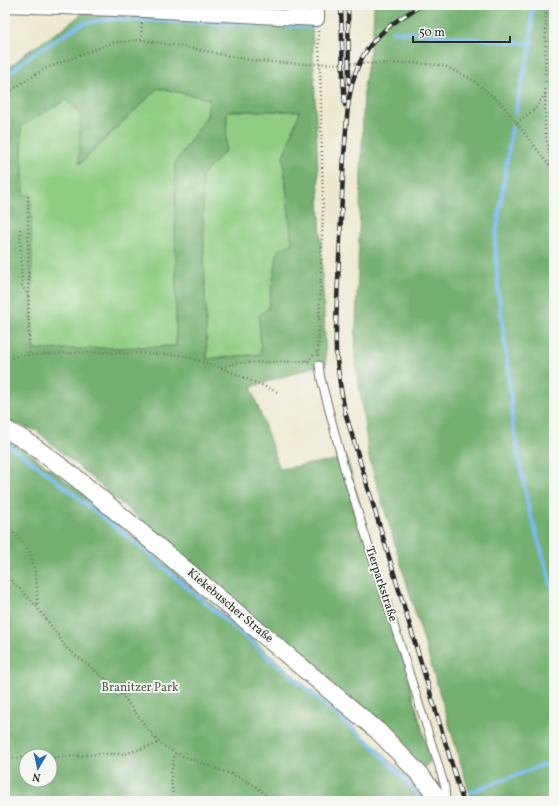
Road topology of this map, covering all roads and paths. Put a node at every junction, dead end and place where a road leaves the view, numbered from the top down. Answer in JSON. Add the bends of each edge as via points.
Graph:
{"nodes":[{"id":1,"x":5,"y":5,"type":"edge"},
{"id":2,"x":546,"y":5,"type":"edge"},
{"id":3,"x":88,"y":7,"type":"edge"},
{"id":4,"x":317,"y":12,"type":"edge"},
{"id":5,"x":142,"y":25,"type":"dead end"},
{"id":6,"x":141,"y":40,"type":"junction"},
{"id":7,"x":354,"y":60,"type":"dead end"},
{"id":8,"x":320,"y":64,"type":"junction"},
{"id":9,"x":354,"y":64,"type":"junction"},
{"id":10,"x":5,"y":94,"type":"edge"},
{"id":11,"x":545,"y":94,"type":"junction"},
{"id":12,"x":517,"y":123,"type":"junction"},
{"id":13,"x":550,"y":166,"type":"junction"},
{"id":14,"x":554,"y":180,"type":"edge"},
{"id":15,"x":28,"y":196,"type":"dead end"},
{"id":16,"x":20,"y":229,"type":"dead end"},
{"id":17,"x":29,"y":296,"type":"junction"},
{"id":18,"x":318,"y":351,"type":"junction"},
{"id":19,"x":29,"y":355,"type":"junction"},
{"id":20,"x":307,"y":361,"type":"junction"},
{"id":21,"x":5,"y":362,"type":"edge"},
{"id":22,"x":319,"y":365,"type":"junction"},
{"id":23,"x":220,"y":368,"type":"junction"},
{"id":24,"x":280,"y":393,"type":"dead end"},
{"id":25,"x":5,"y":429,"type":"edge"},
{"id":26,"x":5,"y":524,"type":"edge"},
{"id":27,"x":5,"y":575,"type":"edge"},
{"id":28,"x":37,"y":607,"type":"junction"},
{"id":29,"x":159,"y":743,"type":"junction"},
{"id":30,"x":175,"y":753,"type":"junction"},
{"id":31,"x":58,"y":757,"type":"edge"},
{"id":32,"x":5,"y":758,"type":"edge"},
{"id":33,"x":18,"y":758,"type":"edge"},
{"id":34,"x":173,"y":801,"type":"edge"},
{"id":35,"x":273,"y":801,"type":"edge"},
{"id":36,"x":440,"y":801,"type":"edge"},
{"id":37,"x":446,"y":801,"type":"edge"}],
"edges":[{"from":1,"to":3,"type":"street"},
{"from":2,"to":11,"type":"path"},
{"from":3,"to":4,"type":"street"},
{"from":4,"to":8,"type":"path"},
{"from":5,"to":6,"type":"path"},
{"from":6,"to":8,"type":"path","via":[[254,61]]},
{"from":6,"to":10,"type":"path","via":[[111,42],[44,69]]},
{"from":7,"to":9,"type":"path"},
{"from":8,"to":9,"type":"path"},
{"from":8,"to":18,"type":"path","via":[[323,208]]},
{"from":9,"to":12,"type":"path","via":[[445,66],[473,80],[501,103]]},
{"from":11,"to":12,"type":"path","via":[[535,109]]},
{"from":11,"to":13,"type":"path","via":[[545,130]]},
{"from":12,"to":13,"type":"path"},
{"from":13,"to":14,"type":"path"},
{"from":15,"to":17,"type":"path"},
{"from":16,"to":17,"type":"path","via":[[22,285]]},
{"from":17,"to":19,"type":"path"},
{"from":18,"to":20,"type":"path"},
{"from":18,"to":22,"type":"path"},
{"from":19,"to":21,"type":"path","via":[[18,356]]},
{"from":19,"to":23,"type":"path","via":[[92,352],[182,355]]},
{"from":20,"to":22,"type":"path"},
{"from":20,"to":23,"type":"path","via":[[236,363]]},
{"from":22,"to":37,"type":"lane","name":"Tierparkstraße","via":[[344,468],[437,760],[445,787]]},
{"from":23,"to":24,"type":"path"},
{"from":25,"to":36,"type":"street","name":"Kiekebuscher Straße","via":[[28,442],[76,477],[378,731],[422,777]]},
{"from":26,"to":28,"type":"path","via":[[31,556],[38,593]]},
{"from":27,"to":28,"type":"path"},
{"from":28,"to":29,"type":"path","via":[[66,648],[115,686]]},
{"from":29,"to":30,"type":"path"},
{"from":29,"to":31,"type":"path","via":[[125,754]]},
{"from":30,"to":34,"type":"path","via":[[171,774]]},
{"from":30,"to":35,"type":"path","via":[[247,782]]},
{"from":32,"to":33,"type":"path"}]}
